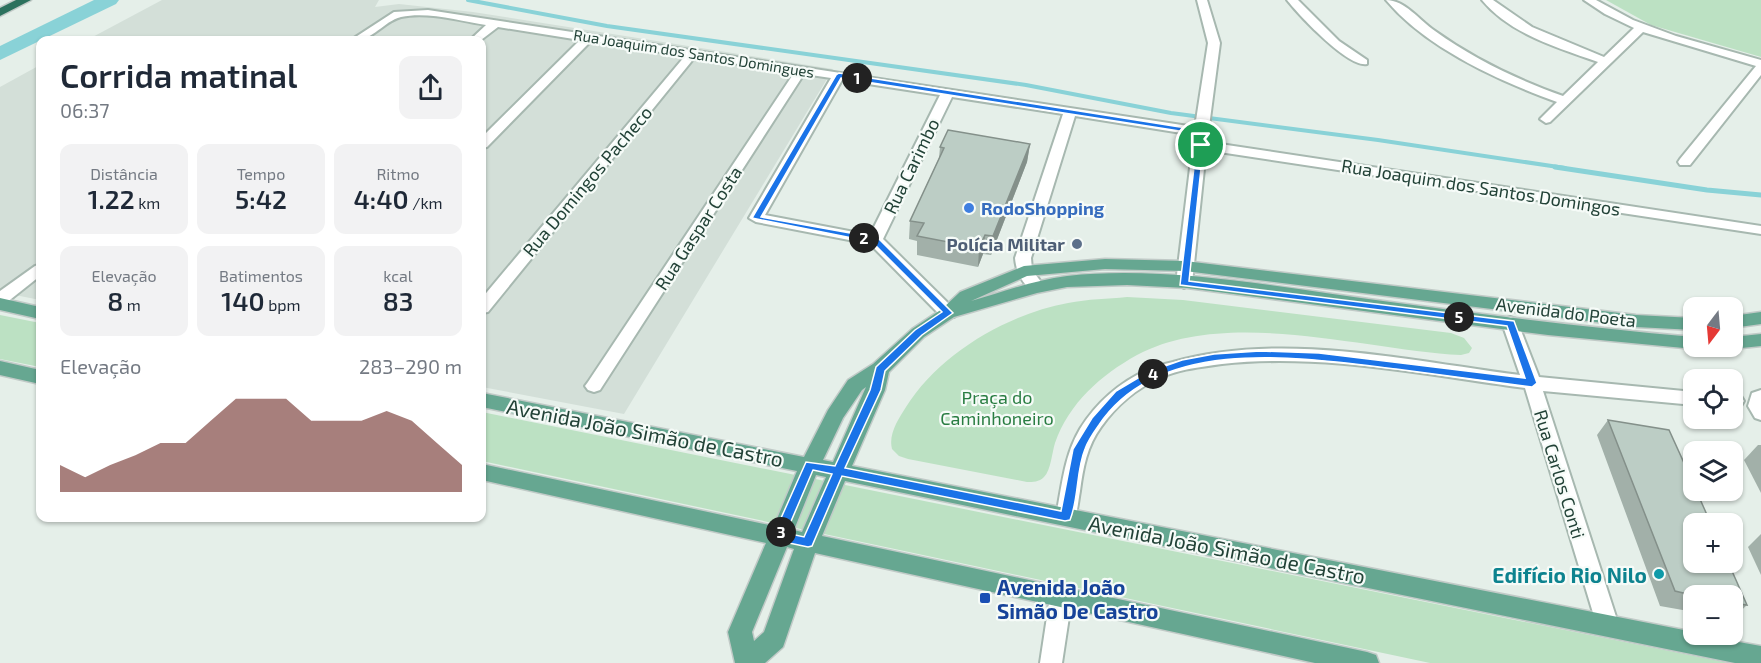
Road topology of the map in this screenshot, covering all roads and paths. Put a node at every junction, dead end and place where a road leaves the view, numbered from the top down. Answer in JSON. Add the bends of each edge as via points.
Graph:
{"nodes":[{"id":1,"x":6,"y":0,"type":"edge"},
{"id":2,"x":25,"y":0,"type":"edge"},
{"id":3,"x":1202,"y":0,"type":"edge"},
{"id":4,"x":1292,"y":0,"type":"edge"},
{"id":5,"x":1391,"y":0,"type":"edge"},
{"id":6,"x":1487,"y":0,"type":"edge"},
{"id":7,"x":1589,"y":0,"type":"edge"},
{"id":8,"x":0,"y":3,"type":"edge"},
{"id":9,"x":0,"y":12,"type":"edge"},
{"id":10,"x":496,"y":23,"type":"junction"},
{"id":11,"x":1641,"y":28,"type":"junction"},
{"id":12,"x":363,"y":36,"type":"edge"},
{"id":13,"x":480,"y":36,"type":"edge"},
{"id":14,"x":588,"y":38,"type":"junction"},
{"id":15,"x":693,"y":53,"type":"junction"},
{"id":16,"x":1364,"y":62,"type":"dead end"},
{"id":17,"x":1606,"y":62,"type":"junction"},
{"id":18,"x":1761,"y":65,"type":"edge"},
{"id":19,"x":802,"y":69,"type":"junction"},
{"id":20,"x":839,"y":75,"type":"junction"},
{"id":21,"x":948,"y":92,"type":"junction"},
{"id":22,"x":1565,"y":101,"type":"junction"},
{"id":23,"x":1070,"y":111,"type":"junction"},
{"id":24,"x":1546,"y":119,"type":"dead end"},
{"id":25,"x":1202,"y":135,"type":"junction"},
{"id":26,"x":486,"y":140,"type":"edge"},
{"id":27,"x":1685,"y":162,"type":"dead end"},
{"id":28,"x":1761,"y":230,"type":"edge"},
{"id":29,"x":875,"y":240,"type":"junction"},
{"id":30,"x":1024,"y":271,"type":"junction"},
{"id":31,"x":36,"y":273,"type":"edge"},
{"id":32,"x":1184,"y":275,"type":"junction"},
{"id":33,"x":1037,"y":287,"type":"junction"},
{"id":34,"x":0,"y":298,"type":"edge"},
{"id":35,"x":486,"y":303,"type":"edge"},
{"id":36,"x":0,"y":304,"type":"edge"},
{"id":37,"x":36,"y":312,"type":"edge"},
{"id":38,"x":948,"y":313,"type":"junction"},
{"id":39,"x":1761,"y":318,"type":"edge"},
{"id":40,"x":1743,"y":320,"type":"edge"},
{"id":41,"x":1510,"y":323,"type":"junction"},
{"id":42,"x":1683,"y":323,"type":"edge"},
{"id":43,"x":1761,"y":340,"type":"edge"},
{"id":44,"x":1683,"y":342,"type":"edge"},
{"id":45,"x":1743,"y":342,"type":"edge"},
{"id":46,"x":0,"y":368,"type":"edge"},
{"id":47,"x":880,"y":369,"type":"junction"},
{"id":48,"x":36,"y":376,"type":"edge"},
{"id":49,"x":1532,"y":383,"type":"junction"},
{"id":50,"x":594,"y":386,"type":"dead end"},
{"id":51,"x":1683,"y":398,"type":"edge"},
{"id":52,"x":486,"y":401,"type":"edge"},
{"id":53,"x":810,"y":465,"type":"junction"},
{"id":54,"x":838,"y":471,"type":"junction"},
{"id":55,"x":486,"y":473,"type":"edge"},
{"id":56,"x":1065,"y":516,"type":"junction"},
{"id":57,"x":779,"y":536,"type":"junction"},
{"id":58,"x":808,"y":542,"type":"junction"},
{"id":59,"x":1061,"y":597,"type":"junction"},
{"id":60,"x":1608,"y":626,"type":"junction"},
{"id":61,"x":1761,"y":657,"type":"edge"},
{"id":62,"x":747,"y":663,"type":"edge"},
{"id":63,"x":1051,"y":663,"type":"edge"},
{"id":64,"x":1367,"y":663,"type":"edge"}],
"edges":[{"from":1,"to":8,"type":"highway"},
{"from":2,"to":9,"type":"highway"},
{"from":3,"to":25,"type":"street","via":[[1214,43]]},
{"from":4,"to":16,"type":"street","via":[[1335,42]]},
{"from":5,"to":22,"type":"street","via":[[1428,31],[1471,57]]},
{"from":6,"to":17,"type":"street","via":[[1518,24]]},
{"from":7,"to":11,"type":"street"},
{"from":10,"to":12,"type":"street","name":"Rua Joaquim dos Santos Domingues","via":[[428,13],[398,14]]},
{"from":10,"to":13,"type":"street"},
{"from":10,"to":14,"type":"street","name":"Rua Joaquim dos Santos Domingues"},
{"from":11,"to":17,"type":"street"},
{"from":11,"to":18,"type":"street"},
{"from":14,"to":15,"type":"street","name":"Rua Joaquim dos Santos Domingues"},
{"from":14,"to":26,"type":"street"},
{"from":15,"to":19,"type":"street","name":"Rua Joaquim dos Santos Domingues"},
{"from":15,"to":35,"type":"street","name":"Rua Domingos Pacheco"},
{"from":17,"to":22,"type":"street"},
{"from":18,"to":27,"type":"street"},
{"from":19,"to":20,"type":"street","name":"Rua Joaquim dos Santos Domingues"},
{"from":19,"to":50,"type":"street","name":"Rua Gaspar Costa"},
{"from":20,"to":21,"type":"street","name":"Rua Joaquim dos Santos Domingues"},
{"from":20,"to":29,"type":"street","via":[[756,218]]},
{"from":21,"to":23,"type":"street","name":"Rua Joaquim dos Santos Domingues"},
{"from":21,"to":29,"type":"street","name":"Rua Carimbo"},
{"from":22,"to":24,"type":"street"},
{"from":23,"to":25,"type":"street","name":"Rua Joaquim dos Santos Domingues"},
{"from":23,"to":30,"type":"street","via":[[1023,258]]},
{"from":25,"to":28,"type":"street","name":"Rua Joaquim dos Santos Domingos"},
{"from":25,"to":32,"type":"street"},
{"from":29,"to":38,"type":"street"},
{"from":30,"to":32,"type":"main road","name":"Avenida do Poeta","via":[[1105,264]]},
{"from":30,"to":33,"type":"street"},
{"from":30,"to":38,"type":"main road","name":"Avenida do Poeta","via":[[966,296]]},
{"from":31,"to":34,"type":"street"},
{"from":32,"to":33,"type":"main road","name":"Avenida do Poeta"},
{"from":32,"to":41,"type":"main road","name":"Avenida do Poeta"},
{"from":32,"to":42,"type":"main road","name":"Avenida do Poeta"},
{"from":33,"to":38,"type":"main road","name":"Avenida do Poeta"},
{"from":36,"to":37,"type":"main road"},
{"from":38,"to":47,"type":"main road","name":"Avenida do Poeta","via":[[918,333]]},
{"from":39,"to":40,"type":"main road"},
{"from":41,"to":44,"type":"main road","name":"Avenida do Poeta"},
{"from":41,"to":49,"type":"street","name":"Rua Carlos Conti"},
{"from":43,"to":45,"type":"main road"},
{"from":46,"to":48,"type":"main road"},
{"from":47,"to":53,"type":"main road","name":"Avenida do Poeta","via":[[855,385]]},
{"from":47,"to":54,"type":"main road","name":"Avenida do Poeta","via":[[875,390]]},
{"from":49,"to":51,"type":"street"},
{"from":49,"to":56,"type":"street","via":[[1319,356],[1260,354],[1182,364],[1119,394],[1096,421],[1079,449]]},
{"from":49,"to":60,"type":"street","name":"Rua Carlos Conti"},
{"from":52,"to":53,"type":"main road","name":"Avenida João Simão de Castro"},
{"from":53,"to":54,"type":"main road","name":"Avenida João Simão de Castro"},
{"from":53,"to":57,"type":"main road","name":"Avenida do Poeta"},
{"from":54,"to":56,"type":"main road","name":"Avenida João Simão de Castro"},
{"from":54,"to":58,"type":"main road","name":"Avenida do Poeta"},
{"from":55,"to":57,"type":"main road"},
{"from":56,"to":60,"type":"main road","name":"Avenida João Simão de Castro"},
{"from":57,"to":58,"type":"main road"},
{"from":57,"to":62,"type":"main road","name":"Avenida do Poeta","via":[[740,632]]},
{"from":58,"to":59,"type":"main road"},
{"from":58,"to":62,"type":"main road","name":"Avenida do Poeta","via":[[774,639]]},
{"from":59,"to":63,"type":"street"},
{"from":59,"to":64,"type":"main road"},
{"from":60,"to":61,"type":"main road","name":"Avenida João Simão de Castro"}]}
